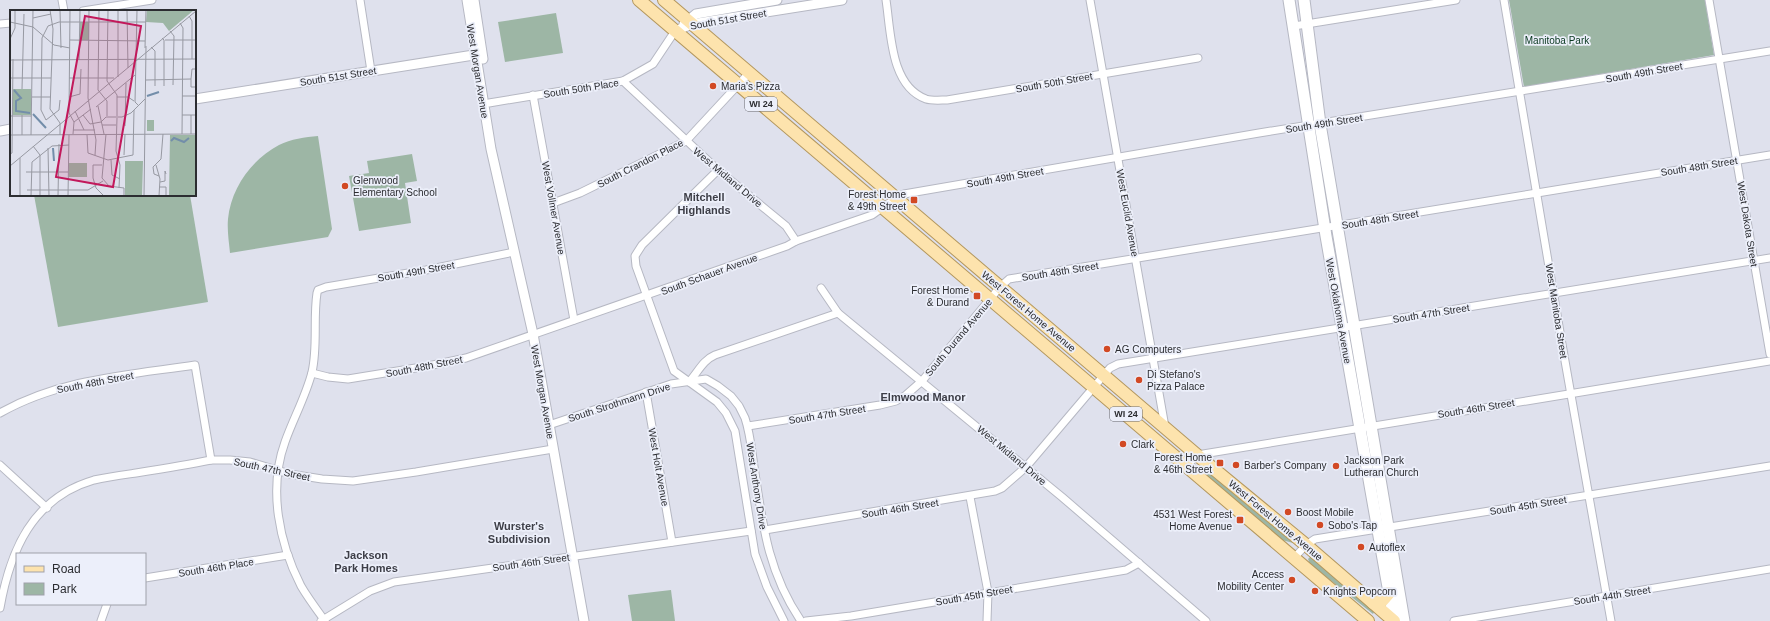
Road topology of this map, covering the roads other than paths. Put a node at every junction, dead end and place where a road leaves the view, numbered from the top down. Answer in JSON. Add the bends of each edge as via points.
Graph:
{"nodes":[{"id":1,"x":62,"y":0,"type":"edge"},
{"id":2,"x":152,"y":0,"type":"edge"},
{"id":3,"x":360,"y":0,"type":"edge"},
{"id":4,"x":467,"y":0,"type":"edge"},
{"id":5,"x":474,"y":0,"type":"edge"},
{"id":6,"x":639,"y":0,"type":"edge"},
{"id":7,"x":664,"y":0,"type":"edge"},
{"id":8,"x":778,"y":0,"type":"edge"},
{"id":9,"x":842,"y":0,"type":"edge"},
{"id":10,"x":886,"y":0,"type":"edge"},
{"id":11,"x":1090,"y":0,"type":"edge"},
{"id":12,"x":1289,"y":0,"type":"edge"},
{"id":13,"x":1456,"y":0,"type":"edge"},
{"id":14,"x":1504,"y":0,"type":"edge"},
{"id":15,"x":1709,"y":0,"type":"edge"},
{"id":16,"x":1304,"y":3,"type":"edge"},
{"id":17,"x":64,"y":10,"type":"edge"},
{"id":18,"x":89,"y":10,"type":"edge"},
{"id":19,"x":690,"y":22,"type":"junction"},
{"id":20,"x":10,"y":23,"type":"edge"},
{"id":21,"x":0,"y":24,"type":"edge"},
{"id":22,"x":1309,"y":24,"type":"junction"},
{"id":23,"x":1294,"y":26,"type":"junction"},
{"id":24,"x":675,"y":31,"type":"junction"},
{"id":25,"x":1770,"y":51,"type":"edge"},
{"id":26,"x":479,"y":54,"type":"junction"},
{"id":27,"x":1198,"y":58,"type":"dead end"},
{"id":28,"x":1720,"y":59,"type":"junction"},
{"id":29,"x":371,"y":71,"type":"junction"},
{"id":30,"x":750,"y":72,"type":"junction"},
{"id":31,"x":1103,"y":74,"type":"junction"},
{"id":32,"x":623,"y":81,"type":"junction"},
{"id":33,"x":738,"y":85,"type":"junction"},
{"id":34,"x":1520,"y":92,"type":"junction"},
{"id":35,"x":533,"y":95,"type":"junction"},
{"id":36,"x":196,"y":99,"type":"edge"},
{"id":37,"x":489,"y":103,"type":"junction"},
{"id":38,"x":1320,"y":124,"type":"junction"},
{"id":39,"x":1309,"y":126,"type":"junction"},
{"id":40,"x":10,"y":129,"type":"edge"},
{"id":41,"x":0,"y":131,"type":"edge"},
{"id":42,"x":686,"y":140,"type":"junction"},
{"id":43,"x":1770,"y":155,"type":"edge"},
{"id":44,"x":1118,"y":157,"type":"junction"},
{"id":45,"x":1738,"y":160,"type":"junction"},
{"id":46,"x":496,"y":165,"type":"junction"},
{"id":47,"x":718,"y":170,"type":"junction"},
{"id":48,"x":1537,"y":192,"type":"junction"},
{"id":49,"x":896,"y":198,"type":"junction"},
{"id":50,"x":553,"y":203,"type":"junction"},
{"id":51,"x":883,"y":208,"type":"junction"},
{"id":52,"x":1337,"y":226,"type":"junction"},
{"id":53,"x":1324,"y":228,"type":"junction"},
{"id":54,"x":796,"y":241,"type":"junction"},
{"id":55,"x":514,"y":252,"type":"junction"},
{"id":56,"x":1136,"y":258,"type":"junction"},
{"id":57,"x":1770,"y":258,"type":"edge"},
{"id":58,"x":1754,"y":261,"type":"junction"},
{"id":59,"x":820,"y":288,"type":"dead end"},
{"id":60,"x":995,"y":293,"type":"junction"},
{"id":61,"x":1554,"y":293,"type":"junction"},
{"id":62,"x":647,"y":296,"type":"junction"},
{"id":63,"x":838,"y":313,"type":"junction"},
{"id":64,"x":574,"y":320,"type":"junction"},
{"id":65,"x":1354,"y":326,"type":"junction"},
{"id":66,"x":1342,"y":328,"type":"junction"},
{"id":67,"x":533,"y":334,"type":"junction"},
{"id":68,"x":1770,"y":354,"type":"edge"},
{"id":69,"x":1153,"y":358,"type":"junction"},
{"id":70,"x":1770,"y":361,"type":"edge"},
{"id":71,"x":312,"y":373,"type":"junction"},
{"id":72,"x":922,"y":381,"type":"junction"},
{"id":73,"x":1099,"y":381,"type":"junction"},
{"id":74,"x":689,"y":382,"type":"junction"},
{"id":75,"x":646,"y":392,"type":"junction"},
{"id":76,"x":1570,"y":394,"type":"junction"},
{"id":77,"x":0,"y":412,"type":"edge"},
{"id":78,"x":549,"y":425,"type":"junction"},
{"id":79,"x":1371,"y":425,"type":"junction"},
{"id":80,"x":748,"y":426,"type":"junction"},
{"id":81,"x":1166,"y":427,"type":"junction"},
{"id":82,"x":1359,"y":427,"type":"junction"},
{"id":83,"x":553,"y":449,"type":"junction"},
{"id":84,"x":1197,"y":455,"type":"junction"},
{"id":85,"x":211,"y":460,"type":"junction"},
{"id":86,"x":0,"y":465,"type":"edge"},
{"id":87,"x":1187,"y":466,"type":"junction"},
{"id":88,"x":1770,"y":466,"type":"edge"},
{"id":89,"x":1026,"y":467,"type":"junction"},
{"id":90,"x":277,"y":470,"type":"junction"},
{"id":91,"x":1588,"y":495,"type":"junction"},
{"id":92,"x":970,"y":497,"type":"junction"},
{"id":93,"x":46,"y":508,"type":"junction"},
{"id":94,"x":1389,"y":527,"type":"junction"},
{"id":95,"x":1377,"y":529,"type":"junction"},
{"id":96,"x":765,"y":530,"type":"junction"},
{"id":97,"x":750,"y":531,"type":"junction"},
{"id":98,"x":672,"y":542,"type":"junction"},
{"id":99,"x":1306,"y":544,"type":"junction"},
{"id":100,"x":288,"y":555,"type":"junction"},
{"id":101,"x":572,"y":556,"type":"junction"},
{"id":102,"x":1294,"y":558,"type":"junction"},
{"id":103,"x":1139,"y":564,"type":"junction"},
{"id":104,"x":1770,"y":568,"type":"edge"},
{"id":105,"x":146,"y":578,"type":"edge"},
{"id":106,"x":988,"y":592,"type":"junction"},
{"id":107,"x":1389,"y":593,"type":"junction"},
{"id":108,"x":1607,"y":596,"type":"junction"},
{"id":109,"x":1373,"y":603,"type":"junction"},
{"id":110,"x":108,"y":605,"type":"edge"},
{"id":111,"x":0,"y":608,"type":"edge"},
{"id":112,"x":323,"y":620,"type":"edge"},
{"id":113,"x":101,"y":621,"type":"edge"},
{"id":114,"x":584,"y":621,"type":"edge"},
{"id":115,"x":784,"y":621,"type":"edge"},
{"id":116,"x":801,"y":621,"type":"edge"},
{"id":117,"x":806,"y":621,"type":"edge"},
{"id":118,"x":986,"y":621,"type":"edge"},
{"id":119,"x":1206,"y":621,"type":"edge"},
{"id":120,"x":1368,"y":621,"type":"edge"},
{"id":121,"x":1394,"y":621,"type":"edge"},
{"id":122,"x":1404,"y":621,"type":"edge"},
{"id":123,"x":1454,"y":621,"type":"edge"},
{"id":124,"x":1611,"y":621,"type":"edge"}],
"edges":[{"from":1,"to":17,"type":"street"},
{"from":2,"to":18,"type":"street"},
{"from":3,"to":29,"type":"street"},
{"from":4,"to":26,"type":"street","name":"West Morgan Avenue"},
{"from":5,"to":26,"type":"street","name":"West Morgan Avenue"},
{"from":6,"to":24,"type":"main road","name":"West Forest Home Avenue","number":"WI 24"},
{"from":7,"to":19,"type":"main road","name":"West Forest Home Avenue","number":"WI 24"},
{"from":8,"to":19,"type":"street","name":"South 51st Street","via":[[703,12],[696,14]]},
{"from":9,"to":19,"type":"street","name":"South 51st Street"},
{"from":10,"to":31,"type":"street","name":"South 50th Street","via":[[895,60],[901,77],[912,92],[927,100],[947,100]]},
{"from":11,"to":31,"type":"street","name":"West Euclid Avenue"},
{"from":12,"to":23,"type":"main road","name":"West Oklahoma Avenue"},
{"from":13,"to":22,"type":"street"},
{"from":14,"to":34,"type":"street","name":"West Manitoba Street"},
{"from":15,"to":28,"type":"street","name":"West Dakota Street"},
{"from":16,"to":22,"type":"main road","name":"West Oklahoma Avenue"},
{"from":19,"to":24,"type":"street","name":"South 51st Street"},
{"from":19,"to":30,"type":"main road","name":"West Forest Home Avenue","number":"WI 24"},
{"from":20,"to":21,"type":"street"},
{"from":22,"to":23,"type":"street"},
{"from":22,"to":38,"type":"main road","name":"West Oklahoma Avenue"},
{"from":23,"to":39,"type":"main road","name":"West Oklahoma Avenue"},
{"from":24,"to":32,"type":"street","name":"South 50th Place","via":[[653,64]]},
{"from":24,"to":33,"type":"main road","name":"West Forest Home Avenue","number":"WI 24"},
{"from":25,"to":28,"type":"street","name":"South 49th Street"},
{"from":26,"to":29,"type":"street","name":"South 51st Street"},
{"from":26,"to":37,"type":"street","name":"West Morgan Avenue"},
{"from":26,"to":46,"type":"street","name":"West Morgan Avenue","via":[[491,149]]},
{"from":27,"to":31,"type":"street","name":"South 50th Street"},
{"from":28,"to":34,"type":"street","name":"South 49th Street"},
{"from":28,"to":45,"type":"street","name":"West Dakota Street"},
{"from":29,"to":36,"type":"street","name":"South 51st Street"},
{"from":30,"to":33,"type":"street","name":"South Crandon Place"},
{"from":30,"to":49,"type":"main road","name":"West Forest Home Avenue","number":"WI 24"},
{"from":31,"to":44,"type":"street","name":"West Euclid Avenue"},
{"from":32,"to":35,"type":"street","name":"South 50th Place"},
{"from":32,"to":42,"type":"street","name":"West Midland Drive"},
{"from":33,"to":42,"type":"street","name":"South Crandon Place"},
{"from":33,"to":51,"type":"main road","name":"West Forest Home Avenue","number":"WI 24"},
{"from":34,"to":38,"type":"street","name":"South 49th Street"},
{"from":34,"to":48,"type":"street","name":"West Manitoba Street"},
{"from":35,"to":37,"type":"street","name":"South 50th Place"},
{"from":35,"to":50,"type":"street","name":"West Vollmer Avenue"},
{"from":37,"to":46,"type":"street","name":"West Morgan Avenue"},
{"from":38,"to":39,"type":"street","name":"South 49th Street"},
{"from":38,"to":52,"type":"main road","name":"West Oklahoma Avenue"},
{"from":39,"to":44,"type":"street","name":"South 49th Street"},
{"from":39,"to":53,"type":"main road","name":"West Oklahoma Avenue"},
{"from":40,"to":41,"type":"street"},
{"from":42,"to":47,"type":"street","name":"West Midland Drive"},
{"from":42,"to":50,"type":"street","name":"South Crandon Place","via":[[580,193]]},
{"from":43,"to":45,"type":"street","name":"South 48th Street"},
{"from":44,"to":49,"type":"street","name":"South 49th Street","via":[[904,194]]},
{"from":44,"to":56,"type":"street","name":"West Euclid Avenue"},
{"from":45,"to":48,"type":"street","name":"South 48th Street"},
{"from":45,"to":58,"type":"street","name":"West Dakota Street"},
{"from":46,"to":55,"type":"street","name":"West Morgan Avenue"},
{"from":47,"to":54,"type":"street","name":"West Midland Drive","via":[[786,226]]},
{"from":47,"to":62,"type":"street","name":"West Anthony Drive","via":[[642,245],[635,256]]},
{"from":48,"to":52,"type":"street","name":"South 48th Street"},
{"from":48,"to":61,"type":"street","name":"West Manitoba Street"},
{"from":49,"to":51,"type":"street","name":"South 49th Street"},
{"from":49,"to":60,"type":"main road","name":"West Forest Home Avenue","number":"WI 24"},
{"from":50,"to":64,"type":"street","name":"West Vollmer Avenue"},
{"from":51,"to":54,"type":"street","name":"South Schauer Avenue","via":[[872,215]]},
{"from":51,"to":60,"type":"main road","name":"West Forest Home Avenue","number":"WI 24"},
{"from":52,"to":53,"type":"street","name":"South 48th Street"},
{"from":52,"to":65,"type":"main road","name":"West Oklahoma Avenue"},
{"from":53,"to":56,"type":"street","name":"South 48th Street"},
{"from":53,"to":66,"type":"main road","name":"West Oklahoma Avenue"},
{"from":54,"to":62,"type":"street","name":"South Schauer Avenue"},
{"from":55,"to":67,"type":"street","name":"West Morgan Avenue"},
{"from":55,"to":71,"type":"street","name":"South 49th Street","via":[[318,290]]},
{"from":56,"to":60,"type":"street","name":"South 48th Street","via":[[1008,279]]},
{"from":56,"to":69,"type":"street","name":"West Euclid Avenue"},
{"from":57,"to":58,"type":"street","name":"South 47th Street"},
{"from":58,"to":61,"type":"street","name":"South 47th Street"},
{"from":58,"to":68,"type":"street","name":"West Dakota Street"},
{"from":59,"to":63,"type":"street","name":"West Midland Drive"},
{"from":60,"to":72,"type":"street","name":"South Durand Avenue"},
{"from":60,"to":73,"type":"main road","name":"West Forest Home Avenue","number":"WI 24"},
{"from":61,"to":65,"type":"street","name":"South 47th Street"},
{"from":61,"to":76,"type":"street","name":"West Manitoba Street"},
{"from":62,"to":64,"type":"street","name":"South Schauer Avenue"},
{"from":62,"to":74,"type":"street","name":"West Anthony Drive","via":[[674,371]]},
{"from":63,"to":72,"type":"street","name":"West Midland Drive"},
{"from":63,"to":74,"type":"street","via":[[715,355],[705,360]]},
{"from":64,"to":67,"type":"street","name":"South Schauer Avenue"},
{"from":65,"to":66,"type":"street","name":"South 47th Street"},
{"from":65,"to":79,"type":"main road","name":"West Oklahoma Avenue"},
{"from":66,"to":69,"type":"street","name":"South 47th Street"},
{"from":66,"to":82,"type":"main road","name":"West Oklahoma Avenue"},
{"from":67,"to":71,"type":"street","name":"South 48th Street","via":[[466,358],[413,369],[348,379]]},
{"from":67,"to":78,"type":"street","name":"West Morgan Avenue"},
{"from":69,"to":73,"type":"street","name":"South 47th Street","via":[[1118,364],[1110,368]]},
{"from":69,"to":81,"type":"street","name":"West Euclid Avenue"},
{"from":70,"to":76,"type":"street","name":"South 46th Street"},
{"from":71,"to":90,"type":"street","via":[[284,443]]},
{"from":72,"to":80,"type":"street","name":"South 47th Street","via":[[906,395],[890,403]]},
{"from":72,"to":89,"type":"street","name":"West Midland Drive"},
{"from":73,"to":81,"type":"main road","name":"West Forest Home Avenue","number":"WI 24"},
{"from":73,"to":87,"type":"main road","name":"West Forest Home Avenue","number":"WI 24"},
{"from":73,"to":89,"type":"street","name":"South 47th Street"},
{"from":74,"to":75,"type":"street","name":"South Strothmann Drive","via":[[671,384]]},
{"from":74,"to":80,"type":"street","name":"West Anthony Drive","via":[[706,379],[718,386],[739,406]]},
{"from":74,"to":97,"type":"street","name":"West Anthony Drive","via":[[717,402],[731,421],[735,431]]},
{"from":75,"to":78,"type":"street","name":"South Strothmann Drive"},
{"from":75,"to":98,"type":"street","name":"West Holt Avenue"},
{"from":76,"to":79,"type":"street","name":"South 46th Street"},
{"from":76,"to":91,"type":"street","name":"West Manitoba Street"},
{"from":77,"to":85,"type":"street","name":"South 48th Street","via":[[38,394],[69,385],[195,365]]},
{"from":78,"to":83,"type":"street","name":"West Morgan Avenue"},
{"from":79,"to":82,"type":"street","name":"South 46th Street"},
{"from":79,"to":94,"type":"main road","name":"West Oklahoma Avenue"},
{"from":80,"to":96,"type":"street","name":"West Anthony Drive"},
{"from":81,"to":84,"type":"main road","name":"West Forest Home Avenue","number":"WI 24"},
{"from":82,"to":84,"type":"street","name":"South 46th Street"},
{"from":82,"to":95,"type":"main road","name":"West Oklahoma Avenue"},
{"from":83,"to":90,"type":"street","name":"South 47th Street","via":[[353,481],[322,479]]},
{"from":83,"to":101,"type":"street","name":"West Morgan Avenue"},
{"from":84,"to":87,"type":"street"},
{"from":84,"to":99,"type":"main road","name":"West Forest Home Avenue","number":"WI 24"},
{"from":85,"to":90,"type":"street","name":"South 47th Street","via":[[250,462]]},
{"from":85,"to":93,"type":"street","name":"South 47th Street","via":[[93,480]]},
{"from":86,"to":93,"type":"street"},
{"from":87,"to":102,"type":"main road","name":"West Forest Home Avenue","number":"WI 24"},
{"from":88,"to":91,"type":"street","name":"South 45th Street"},
{"from":89,"to":92,"type":"street","name":"South 46th Street","via":[[1002,488]]},
{"from":89,"to":103,"type":"street","name":"West Midland Drive"},
{"from":90,"to":100,"type":"street","via":[[279,516]]},
{"from":91,"to":94,"type":"street","name":"South 45th Street"},
{"from":91,"to":108,"type":"street","name":"West Manitoba Street"},
{"from":92,"to":96,"type":"street","name":"South 46th Street"},
{"from":92,"to":106,"type":"street"},
{"from":93,"to":111,"type":"street","name":"South 47th Street","via":[[25,532],[14,552]]},
{"from":94,"to":95,"type":"street","name":"South 45th Street"},
{"from":94,"to":122,"type":"main road","name":"West Oklahoma Avenue"},
{"from":95,"to":99,"type":"street","name":"South 45th Street","via":[[1315,539]]},
{"from":95,"to":107,"type":"main road","name":"West Oklahoma Avenue"},
{"from":96,"to":116,"type":"street","name":"West Anthony Drive","via":[[776,573]]},
{"from":97,"to":98,"type":"street","name":"South 46th Street"},
{"from":97,"to":115,"type":"street","name":"West Anthony Drive","via":[[763,578]]},
{"from":98,"to":101,"type":"street","name":"South 46th Street"},
{"from":99,"to":102,"type":"street","name":"South 45th Street"},
{"from":99,"to":109,"type":"main road","name":"West Forest Home Avenue","number":"WI 24"},
{"from":100,"to":105,"type":"street","name":"South 46th Place"},
{"from":100,"to":112,"type":"street","via":[[302,588]]},
{"from":101,"to":112,"type":"street","name":"South 46th Street","via":[[394,582],[370,591]]},
{"from":101,"to":114,"type":"street","name":"West Morgan Avenue"},
{"from":102,"to":120,"type":"main road","name":"West Forest Home Avenue","number":"WI 24"},
{"from":103,"to":106,"type":"street","name":"South 45th Street","via":[[1126,570]]},
{"from":103,"to":119,"type":"street","name":"West Midland Drive"},
{"from":104,"to":108,"type":"street","name":"South 44th Street"},
{"from":106,"to":117,"type":"street","name":"South 45th Street","via":[[851,616]]},
{"from":106,"to":118,"type":"street"},
{"from":107,"to":109,"type":"main road","via":[[1382,601]]},
{"from":107,"to":121,"type":"main road","name":"West Oklahoma Avenue"},
{"from":108,"to":123,"type":"street","name":"South 44th Street"},
{"from":108,"to":124,"type":"street","name":"West Manitoba Street"},
{"from":109,"to":121,"type":"main road","name":"West Forest Home Avenue","number":"WI 24"},
{"from":110,"to":113,"type":"street"}]}
